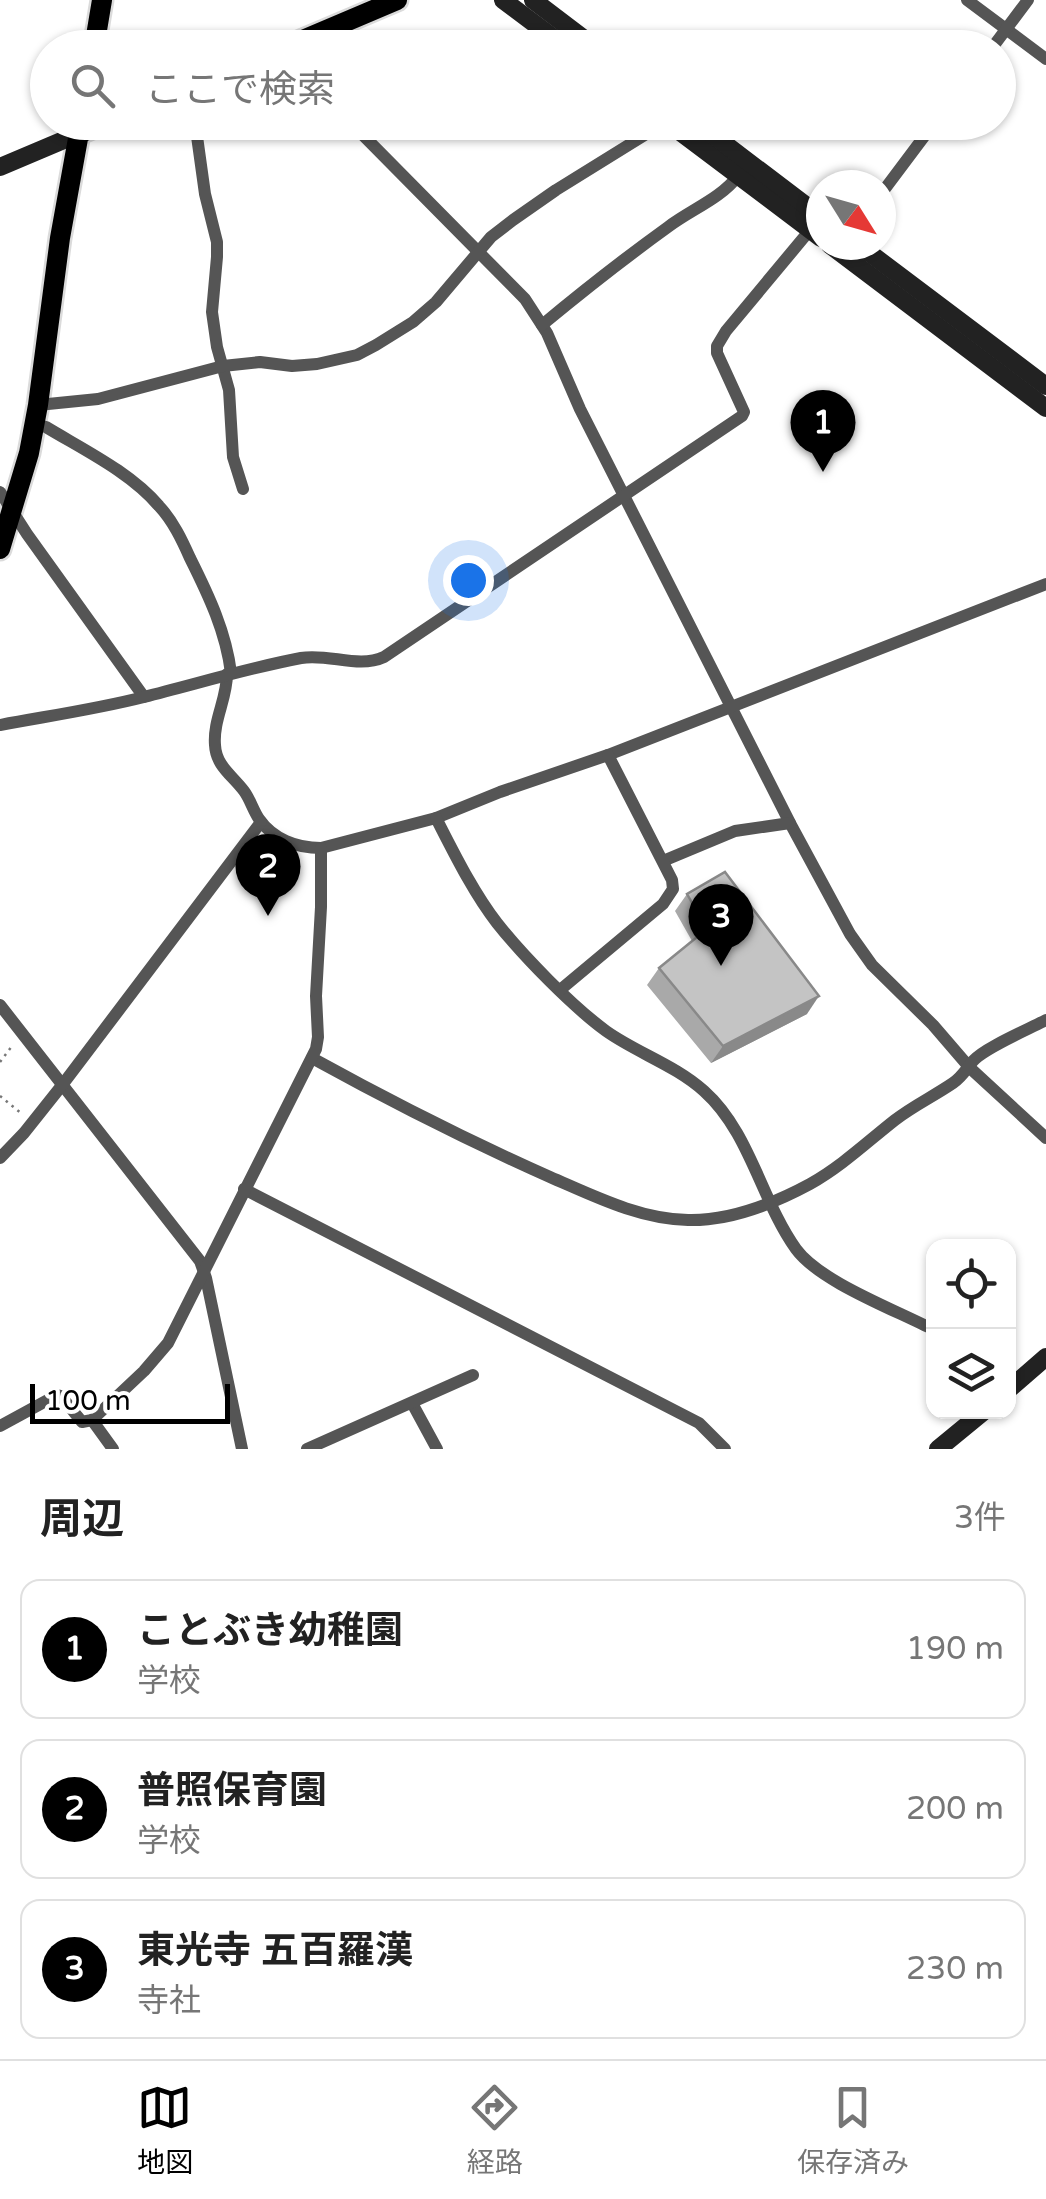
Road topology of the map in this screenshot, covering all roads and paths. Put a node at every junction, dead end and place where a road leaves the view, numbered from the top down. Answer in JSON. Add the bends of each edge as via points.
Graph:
{"nodes":[{"id":1,"x":102,"y":0,"type":"edge"},
{"id":2,"x":397,"y":0,"type":"edge"},
{"id":3,"x":503,"y":0,"type":"edge"},
{"id":4,"x":533,"y":0,"type":"edge"},
{"id":5,"x":967,"y":0,"type":"edge"},
{"id":6,"x":1028,"y":0,"type":"edge"},
{"id":7,"x":1006,"y":29,"type":"joint"},
{"id":8,"x":97,"y":30,"type":"edge"},
{"id":9,"x":326,"y":30,"type":"edge"},
{"id":10,"x":541,"y":30,"type":"edge"},
{"id":11,"x":572,"y":30,"type":"edge"},
{"id":12,"x":1016,"y":36,"type":"edge"},
{"id":13,"x":1046,"y":59,"type":"edge"},
{"id":14,"x":56,"y":140,"type":"edge"},
{"id":15,"x":78,"y":140,"type":"edge"},
{"id":16,"x":197,"y":140,"type":"edge"},
{"id":17,"x":368,"y":140,"type":"edge"},
{"id":18,"x":637,"y":140,"type":"edge"},
{"id":19,"x":688,"y":140,"type":"edge"},
{"id":20,"x":717,"y":140,"type":"edge"},
{"id":21,"x":922,"y":140,"type":"edge"},
{"id":22,"x":0,"y":168,"type":"edge"},
{"id":23,"x":896,"y":174,"type":"edge"},
{"id":24,"x":738,"y":176,"type":"junction"},
{"id":25,"x":806,"y":218,"type":"edge"},
{"id":26,"x":806,"y":221,"type":"edge"},
{"id":27,"x":806,"y":241,"type":"edge"},
{"id":28,"x":478,"y":251,"type":"junction"},
{"id":29,"x":855,"y":260,"type":"edge"},
{"id":30,"x":878,"y":260,"type":"edge"},
{"id":31,"x":542,"y":325,"type":"junction"},
{"id":32,"x":223,"y":366,"type":"junction"},
{"id":33,"x":1044,"y":393,"type":"edge"},
{"id":34,"x":36,"y":415,"type":"junction"},
{"id":35,"x":244,"y":489,"type":"dead end"},
{"id":36,"x":624,"y":494,"type":"junction"},
{"id":37,"x":6,"y":502,"type":"edge"},
{"id":38,"x":0,"y":549,"type":"edge"},
{"id":39,"x":1046,"y":584,"type":"edge"},
{"id":40,"x":229,"y":674,"type":"junction"},
{"id":41,"x":144,"y":697,"type":"junction"},
{"id":42,"x":732,"y":706,"type":"junction"},
{"id":43,"x":0,"y":725,"type":"edge"},
{"id":44,"x":608,"y":755,"type":"junction"},
{"id":45,"x":436,"y":818,"type":"junction"},
{"id":46,"x":261,"y":822,"type":"junction"},
{"id":47,"x":790,"y":822,"type":"junction"},
{"id":48,"x":321,"y":848,"type":"junction"},
{"id":49,"x":663,"y":860,"type":"junction"},
{"id":50,"x":560,"y":990,"type":"junction"},
{"id":51,"x":0,"y":1005,"type":"edge"},
{"id":52,"x":1046,"y":1020,"type":"edge"},
{"id":53,"x":24,"y":1034,"type":"junction"},
{"id":54,"x":312,"y":1058,"type":"junction"},
{"id":55,"x":0,"y":1062,"type":"edge"},
{"id":56,"x":970,"y":1068,"type":"junction"},
{"id":57,"x":64,"y":1084,"type":"junction"},
{"id":58,"x":0,"y":1096,"type":"edge"},
{"id":59,"x":33,"y":1122,"type":"junction"},
{"id":60,"x":1046,"y":1138,"type":"edge"},
{"id":61,"x":0,"y":1158,"type":"edge"},
{"id":62,"x":244,"y":1189,"type":"junction"},
{"id":63,"x":771,"y":1202,"type":"junction"},
{"id":64,"x":204,"y":1269,"type":"junction"},
{"id":65,"x":932,"y":1329,"type":"edge"},
{"id":66,"x":1046,"y":1357,"type":"edge"},
{"id":67,"x":1017,"y":1372,"type":"edge"},
{"id":68,"x":473,"y":1375,"type":"dead end"},
{"id":69,"x":412,"y":1403,"type":"junction"},
{"id":70,"x":974,"y":1419,"type":"edge"},
{"id":71,"x":92,"y":1420,"type":"junction"},
{"id":72,"x":0,"y":1426,"type":"edge"},
{"id":73,"x":326,"y":1445,"type":"edge"},
{"id":74,"x":113,"y":1449,"type":"edge"},
{"id":75,"x":242,"y":1449,"type":"edge"},
{"id":76,"x":307,"y":1449,"type":"edge"},
{"id":77,"x":436,"y":1449,"type":"edge"},
{"id":78,"x":725,"y":1449,"type":"edge"},
{"id":79,"x":938,"y":1449,"type":"edge"}],
"edges":[{"from":1,"to":8,"type":"main road"},
{"from":2,"to":9,"type":"main road"},
{"from":3,"to":10,"type":"street"},
{"from":4,"to":11,"type":"street"},
{"from":5,"to":7,"type":"street"},
{"from":6,"to":7,"type":"street"},
{"from":12,"to":13,"type":"street"},
{"from":14,"to":22,"type":"street"},
{"from":15,"to":34,"type":"main road"},
{"from":16,"to":32,"type":"street","via":[[217,242],[212,312]]},
{"from":17,"to":28,"type":"street"},
{"from":18,"to":28,"type":"street","via":[[556,190]]},
{"from":19,"to":24,"type":"street"},
{"from":20,"to":25,"type":"street"},
{"from":21,"to":23,"type":"street"},
{"from":24,"to":26,"type":"street"},
{"from":24,"to":31,"type":"street"},
{"from":27,"to":36,"type":"street","via":[[717,346],[742,416]]},
{"from":28,"to":31,"type":"street"},
{"from":28,"to":32,"type":"street","via":[[424,312],[357,354],[316,364]]},
{"from":29,"to":33,"type":"street"},
{"from":30,"to":33,"type":"street"},
{"from":31,"to":36,"type":"street"},
{"from":32,"to":34,"type":"street"},
{"from":32,"to":35,"type":"street"},
{"from":34,"to":37,"type":"main road","via":[[29,453]]},
{"from":34,"to":40,"type":"street","via":[[158,504],[212,602]]},
{"from":36,"to":40,"type":"street","via":[[384,658],[306,658]]},
{"from":36,"to":42,"type":"street"},
{"from":37,"to":38,"type":"main road"},
{"from":37,"to":41,"type":"street"},
{"from":39,"to":42,"type":"street"},
{"from":40,"to":41,"type":"street"},
{"from":40,"to":46,"type":"street","via":[[215,724],[216,755]]},
{"from":41,"to":43,"type":"street"},
{"from":42,"to":44,"type":"street"},
{"from":42,"to":47,"type":"street"},
{"from":44,"to":45,"type":"street"},
{"from":44,"to":49,"type":"street"},
{"from":45,"to":48,"type":"street"},
{"from":45,"to":50,"type":"street","via":[[496,922]]},
{"from":46,"to":48,"type":"street","via":[[283,840]]},
{"from":46,"to":57,"type":"street"},
{"from":47,"to":49,"type":"street","via":[[735,832]]},
{"from":47,"to":56,"type":"street","via":[[872,965]]},
{"from":48,"to":54,"type":"street","via":[[318,1038]]},
{"from":49,"to":50,"type":"street","via":[[672,880],[669,897]]},
{"from":50,"to":63,"type":"street","via":[[616,1038],[706,1092],[741,1141]]},
{"from":51,"to":53,"type":"street"},
{"from":52,"to":56,"type":"street","via":[[1001,1042]]},
{"from":53,"to":55,"type":"path"},
{"from":53,"to":57,"type":"street"},
{"from":54,"to":62,"type":"street"},
{"from":54,"to":63,"type":"street","via":[[490,1151],[638,1212],[715,1220]]},
{"from":56,"to":60,"type":"street"},
{"from":56,"to":63,"type":"street","via":[[847,1160]]},
{"from":57,"to":59,"type":"street"},
{"from":57,"to":64,"type":"street"},
{"from":58,"to":59,"type":"path"},
{"from":59,"to":61,"type":"street"},
{"from":62,"to":64,"type":"street"},
{"from":62,"to":78,"type":"street","via":[[699,1422]]},
{"from":63,"to":65,"type":"street","via":[[812,1265]]},
{"from":64,"to":71,"type":"street","via":[[168,1343]]},
{"from":64,"to":75,"type":"street"},
{"from":66,"to":67,"type":"street"},
{"from":68,"to":69,"type":"street"},
{"from":69,"to":73,"type":"street"},
{"from":69,"to":77,"type":"street"},
{"from":70,"to":79,"type":"street"},
{"from":71,"to":72,"type":"street","via":[[82,1422],[56,1395]]},
{"from":71,"to":74,"type":"street"},
{"from":73,"to":76,"type":"street"}]}
